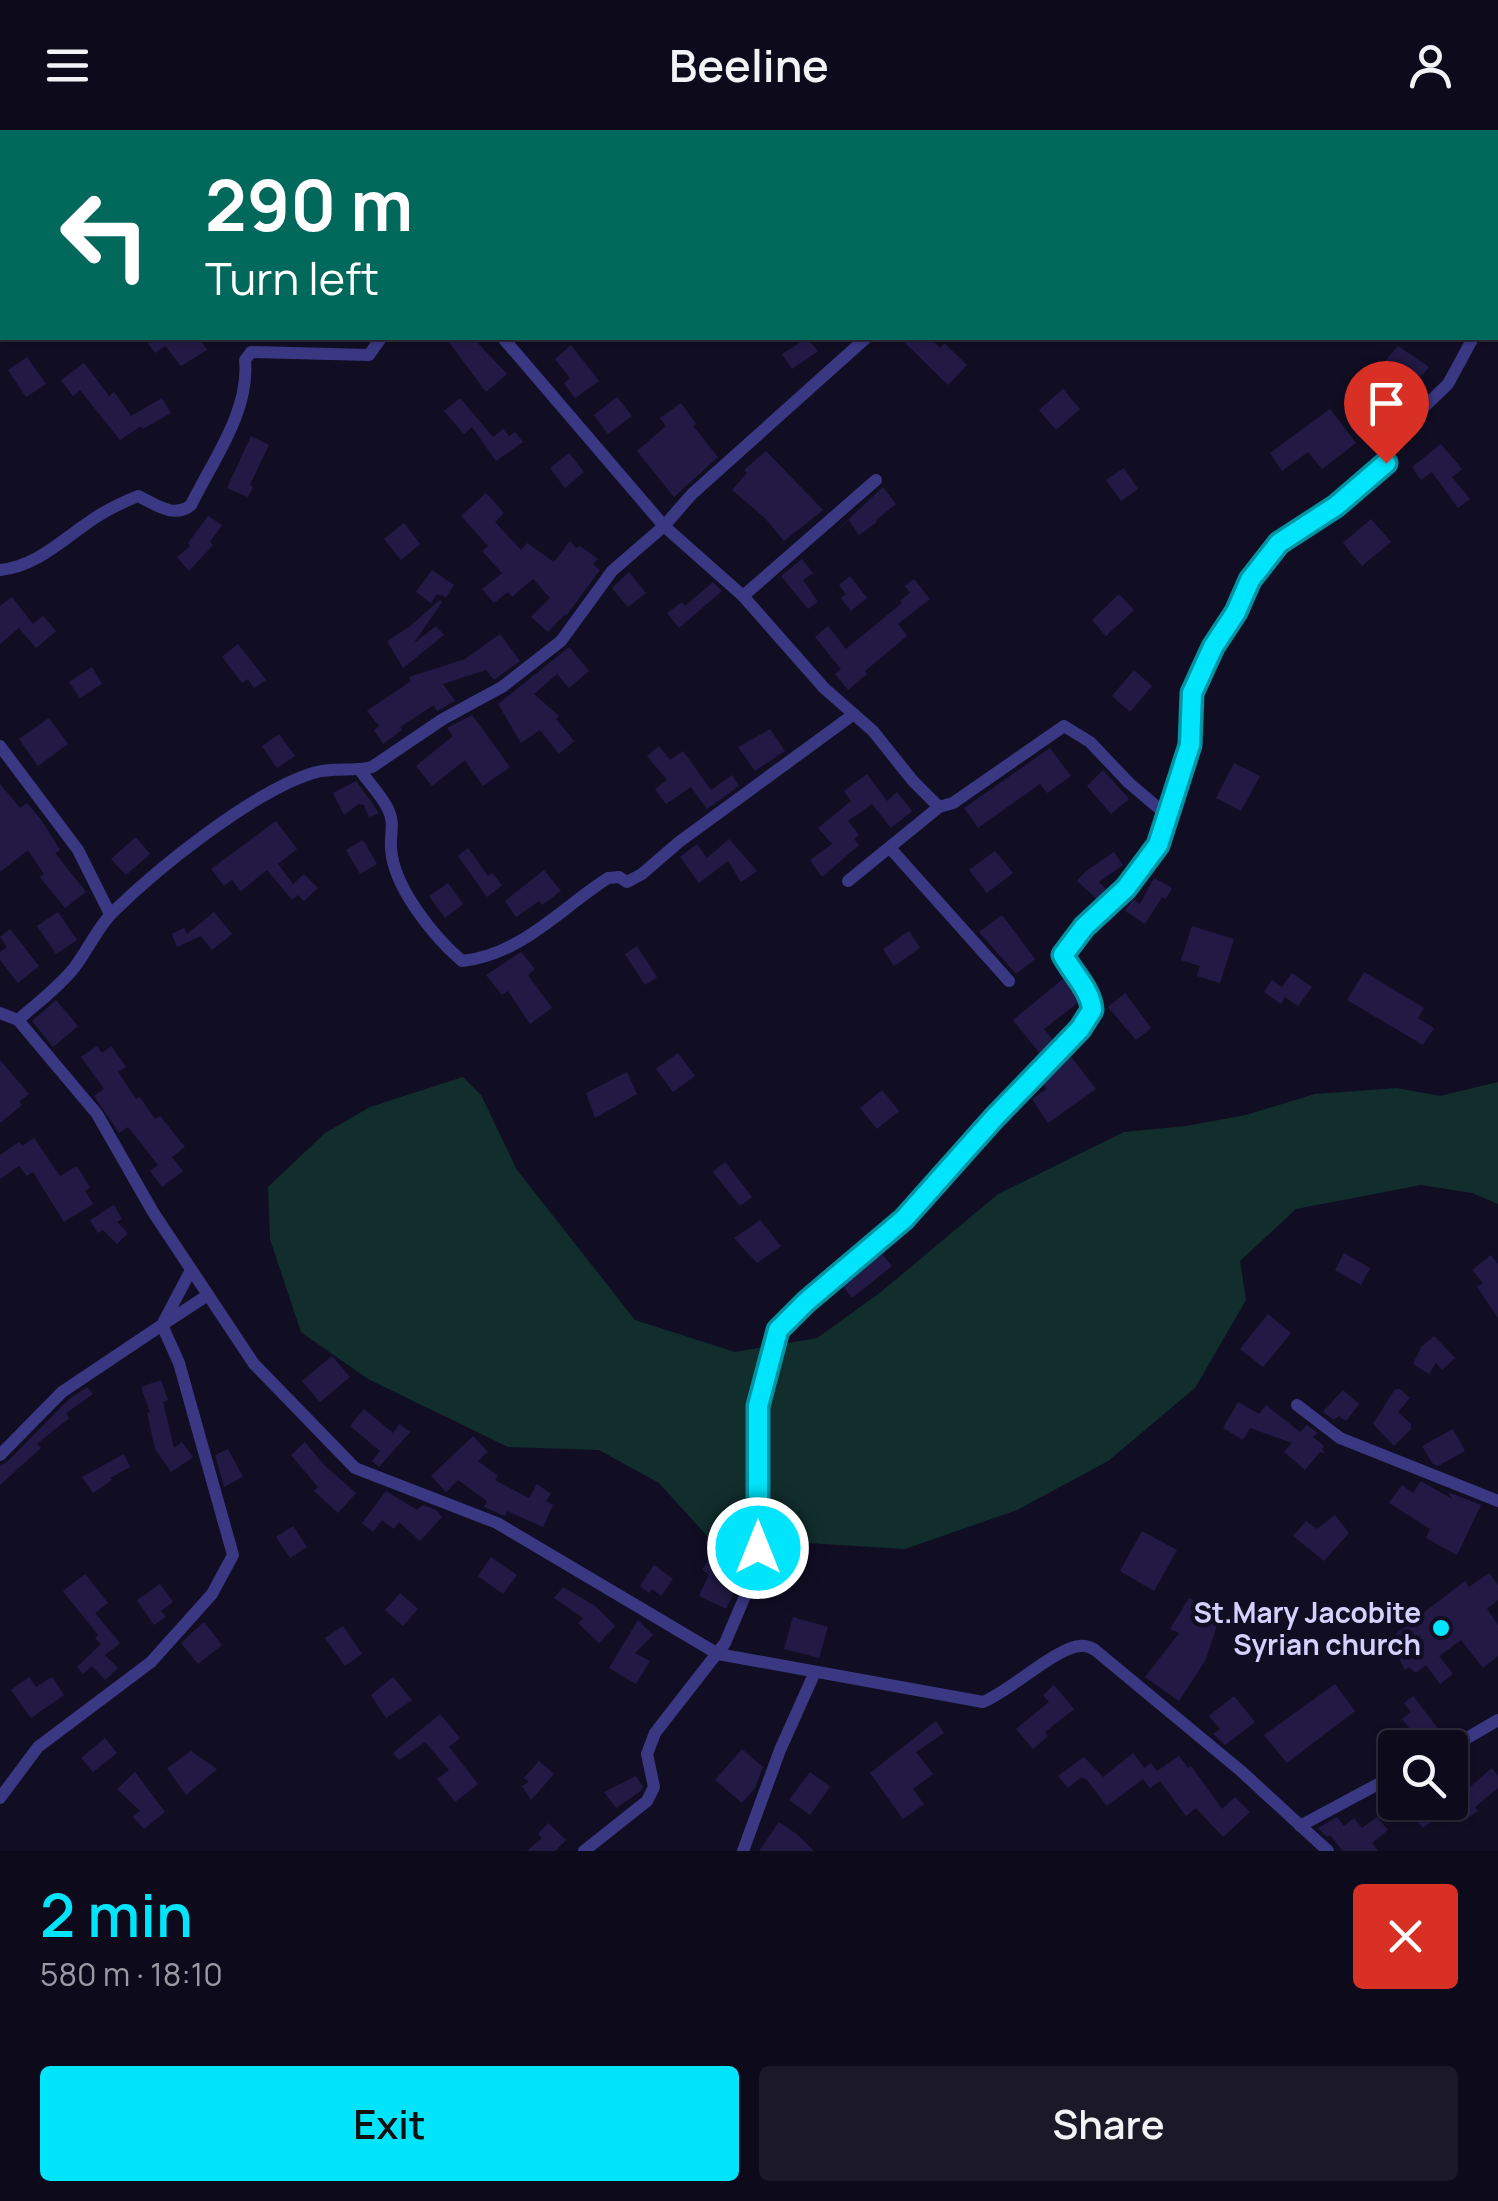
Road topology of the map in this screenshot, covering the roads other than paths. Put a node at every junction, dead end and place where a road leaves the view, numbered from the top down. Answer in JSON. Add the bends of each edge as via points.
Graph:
{"nodes":[{"id":1,"x":380,"y":340,"type":"edge"},
{"id":2,"x":505,"y":340,"type":"edge"},
{"id":3,"x":864,"y":340,"type":"edge"},
{"id":4,"x":1472,"y":340,"type":"edge"},
{"id":5,"x":876,"y":480,"type":"dead end"},
{"id":6,"x":664,"y":526,"type":"junction"},
{"id":7,"x":0,"y":570,"type":"edge"},
{"id":8,"x":744,"y":596,"type":"junction"},
{"id":9,"x":854,"y":714,"type":"junction"},
{"id":10,"x":0,"y":746,"type":"edge"},
{"id":11,"x":360,"y":770,"type":"junction"},
{"id":12,"x":939,"y":807,"type":"junction"},
{"id":13,"x":1168,"y":817,"type":"junction"},
{"id":14,"x":890,"y":848,"type":"junction"},
{"id":15,"x":848,"y":881,"type":"dead end"},
{"id":16,"x":110,"y":914,"type":"junction"},
{"id":17,"x":1009,"y":981,"type":"dead end"},
{"id":18,"x":0,"y":1013,"type":"edge"},
{"id":19,"x":18,"y":1020,"type":"junction"},
{"id":20,"x":191,"y":1270,"type":"junction"},
{"id":21,"x":208,"y":1295,"type":"junction"},
{"id":22,"x":162,"y":1325,"type":"junction"},
{"id":23,"x":1297,"y":1405,"type":"dead end"},
{"id":24,"x":0,"y":1455,"type":"edge"},
{"id":25,"x":1498,"y":1501,"type":"edge"},
{"id":26,"x":718,"y":1654,"type":"junction"},
{"id":27,"x":815,"y":1672,"type":"junction"},
{"id":28,"x":1498,"y":1720,"type":"edge"},
{"id":29,"x":1468,"y":1738,"type":"edge"},
{"id":30,"x":1378,"y":1784,"type":"edge"},
{"id":31,"x":0,"y":1798,"type":"edge"},
{"id":32,"x":1300,"y":1826,"type":"junction"},
{"id":33,"x":1321,"y":1849,"type":"edge"},
{"id":34,"x":584,"y":1851,"type":"edge"},
{"id":35,"x":743,"y":1851,"type":"edge"}],
"edges":[{"from":1,"to":7,"type":"street","via":[[370,355],[251,352],[236,415],[191,505],[168,510],[138,496],[18,569]]},
{"from":2,"to":6,"type":"street"},
{"from":3,"to":6,"type":"street"},
{"from":4,"to":13,"type":"street","via":[[1448,384],[1393,437],[1386,463],[1279,543],[1250,580],[1192,693],[1190,745]]},
{"from":5,"to":8,"type":"street"},
{"from":6,"to":8,"type":"street"},
{"from":6,"to":11,"type":"street","via":[[612,570],[561,641],[502,686]]},
{"from":8,"to":9,"type":"street"},
{"from":9,"to":11,"type":"street","via":[[642,874],[627,882],[608,878],[527,938],[462,961],[398,879],[394,827]]},
{"from":9,"to":12,"type":"street"},
{"from":10,"to":16,"type":"street","via":[[78,850]]},
{"from":11,"to":16,"type":"street","via":[[314,772],[286,784],[228,820]]},
{"from":12,"to":13,"type":"street","via":[[1064,726],[1090,742]]},
{"from":12,"to":14,"type":"street"},
{"from":13,"to":26,"type":"street","via":[[1158,845],[1126,888],[1063,955],[1091,998],[1080,1029],[904,1219],[778,1330],[758,1406],[754,1575]]},
{"from":14,"to":15,"type":"street"},
{"from":14,"to":17,"type":"street"},
{"from":16,"to":19,"type":"street","via":[[74,968]]},
{"from":18,"to":19,"type":"street"},
{"from":19,"to":20,"type":"street","via":[[96,1114]]},
{"from":20,"to":21,"type":"street"},
{"from":20,"to":22,"type":"street"},
{"from":21,"to":22,"type":"street"},
{"from":21,"to":26,"type":"street","via":[[254,1364],[355,1468],[498,1523]]},
{"from":22,"to":24,"type":"street","via":[[62,1392]]},
{"from":22,"to":31,"type":"street","via":[[179,1363],[233,1555],[212,1594],[150,1662],[38,1747]]},
{"from":23,"to":25,"type":"street","via":[[1340,1438]]},
{"from":26,"to":27,"type":"street"},
{"from":26,"to":34,"type":"street","via":[[654,1732],[647,1754],[654,1787],[647,1801]]},
{"from":27,"to":32,"type":"street","via":[[983,1702],[1083,1645]]},
{"from":27,"to":35,"type":"street"},
{"from":28,"to":29,"type":"street"},
{"from":30,"to":32,"type":"street"},
{"from":32,"to":33,"type":"street"}]}
